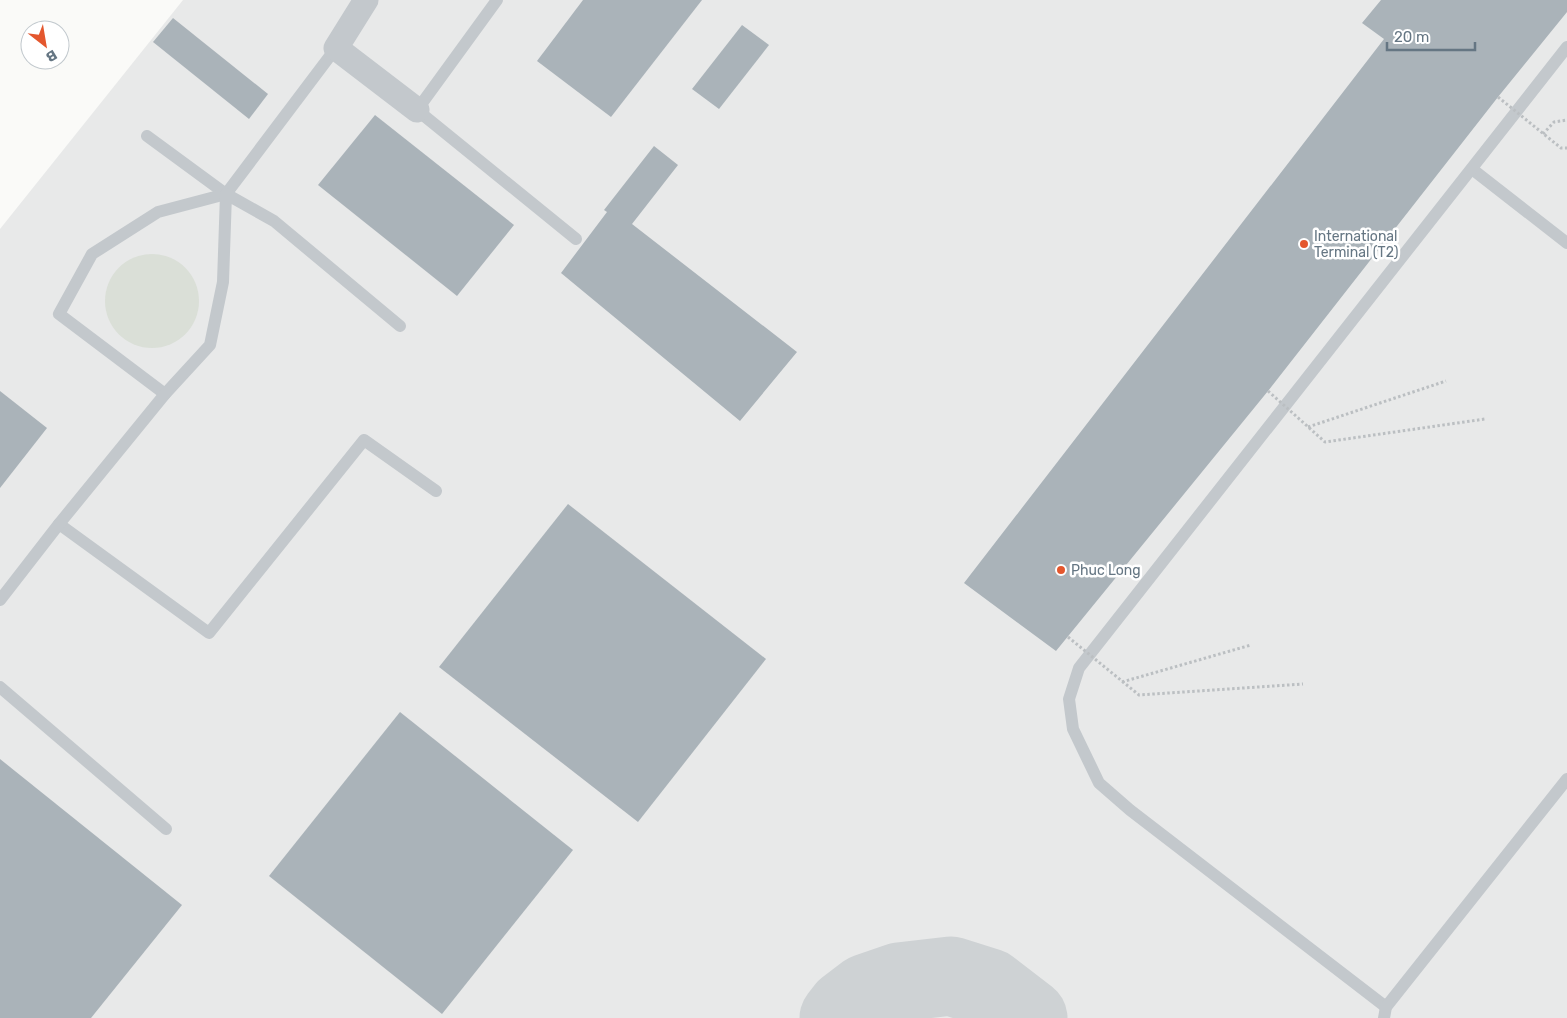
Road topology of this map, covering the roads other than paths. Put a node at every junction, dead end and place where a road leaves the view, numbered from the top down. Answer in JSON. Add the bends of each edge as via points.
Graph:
{"nodes":[{"id":1,"x":366,"y":0,"type":"edge"},
{"id":2,"x":497,"y":0,"type":"edge"},
{"id":3,"x":1567,"y":47,"type":"edge"},
{"id":4,"x":336,"y":48,"type":"junction"},
{"id":5,"x":417,"y":110,"type":"junction"},
{"id":6,"x":148,"y":136,"type":"dead end"},
{"id":7,"x":1472,"y":169,"type":"junction"},
{"id":8,"x":226,"y":194,"type":"junction"},
{"id":9,"x":576,"y":239,"type":"dead end"},
{"id":10,"x":1567,"y":244,"type":"edge"},
{"id":11,"x":400,"y":326,"type":"dead end"},
{"id":12,"x":165,"y":394,"type":"junction"},
{"id":13,"x":436,"y":490,"type":"dead end"},
{"id":14,"x":59,"y":524,"type":"junction"},
{"id":15,"x":0,"y":600,"type":"edge"},
{"id":16,"x":0,"y":687,"type":"edge"},
{"id":17,"x":1567,"y":779,"type":"edge"},
{"id":18,"x":166,"y":829,"type":"dead end"},
{"id":19,"x":1385,"y":1013,"type":"edge"}],
"edges":[{"from":1,"to":4,"type":"street"},
{"from":2,"to":5,"type":"lane"},
{"from":3,"to":7,"type":"lane"},
{"from":4,"to":5,"type":"street"},
{"from":4,"to":8,"type":"lane"},
{"from":5,"to":9,"type":"lane"},
{"from":6,"to":8,"type":"lane"},
{"from":7,"to":10,"type":"lane"},
{"from":7,"to":19,"type":"lane","via":[[1079,668],[1069,699],[1073,729],[1099,783]]},
{"from":8,"to":11,"type":"lane","via":[[274,221]]},
{"from":8,"to":12,"type":"lane","via":[[223,282],[210,345]]},
{"from":8,"to":12,"type":"lane","via":[[158,212],[92,254],[59,314]]},
{"from":12,"to":14,"type":"lane"},
{"from":13,"to":14,"type":"lane","via":[[364,440],[209,633]]},
{"from":14,"to":15,"type":"lane"},
{"from":16,"to":18,"type":"lane"},
{"from":17,"to":19,"type":"lane"}]}
